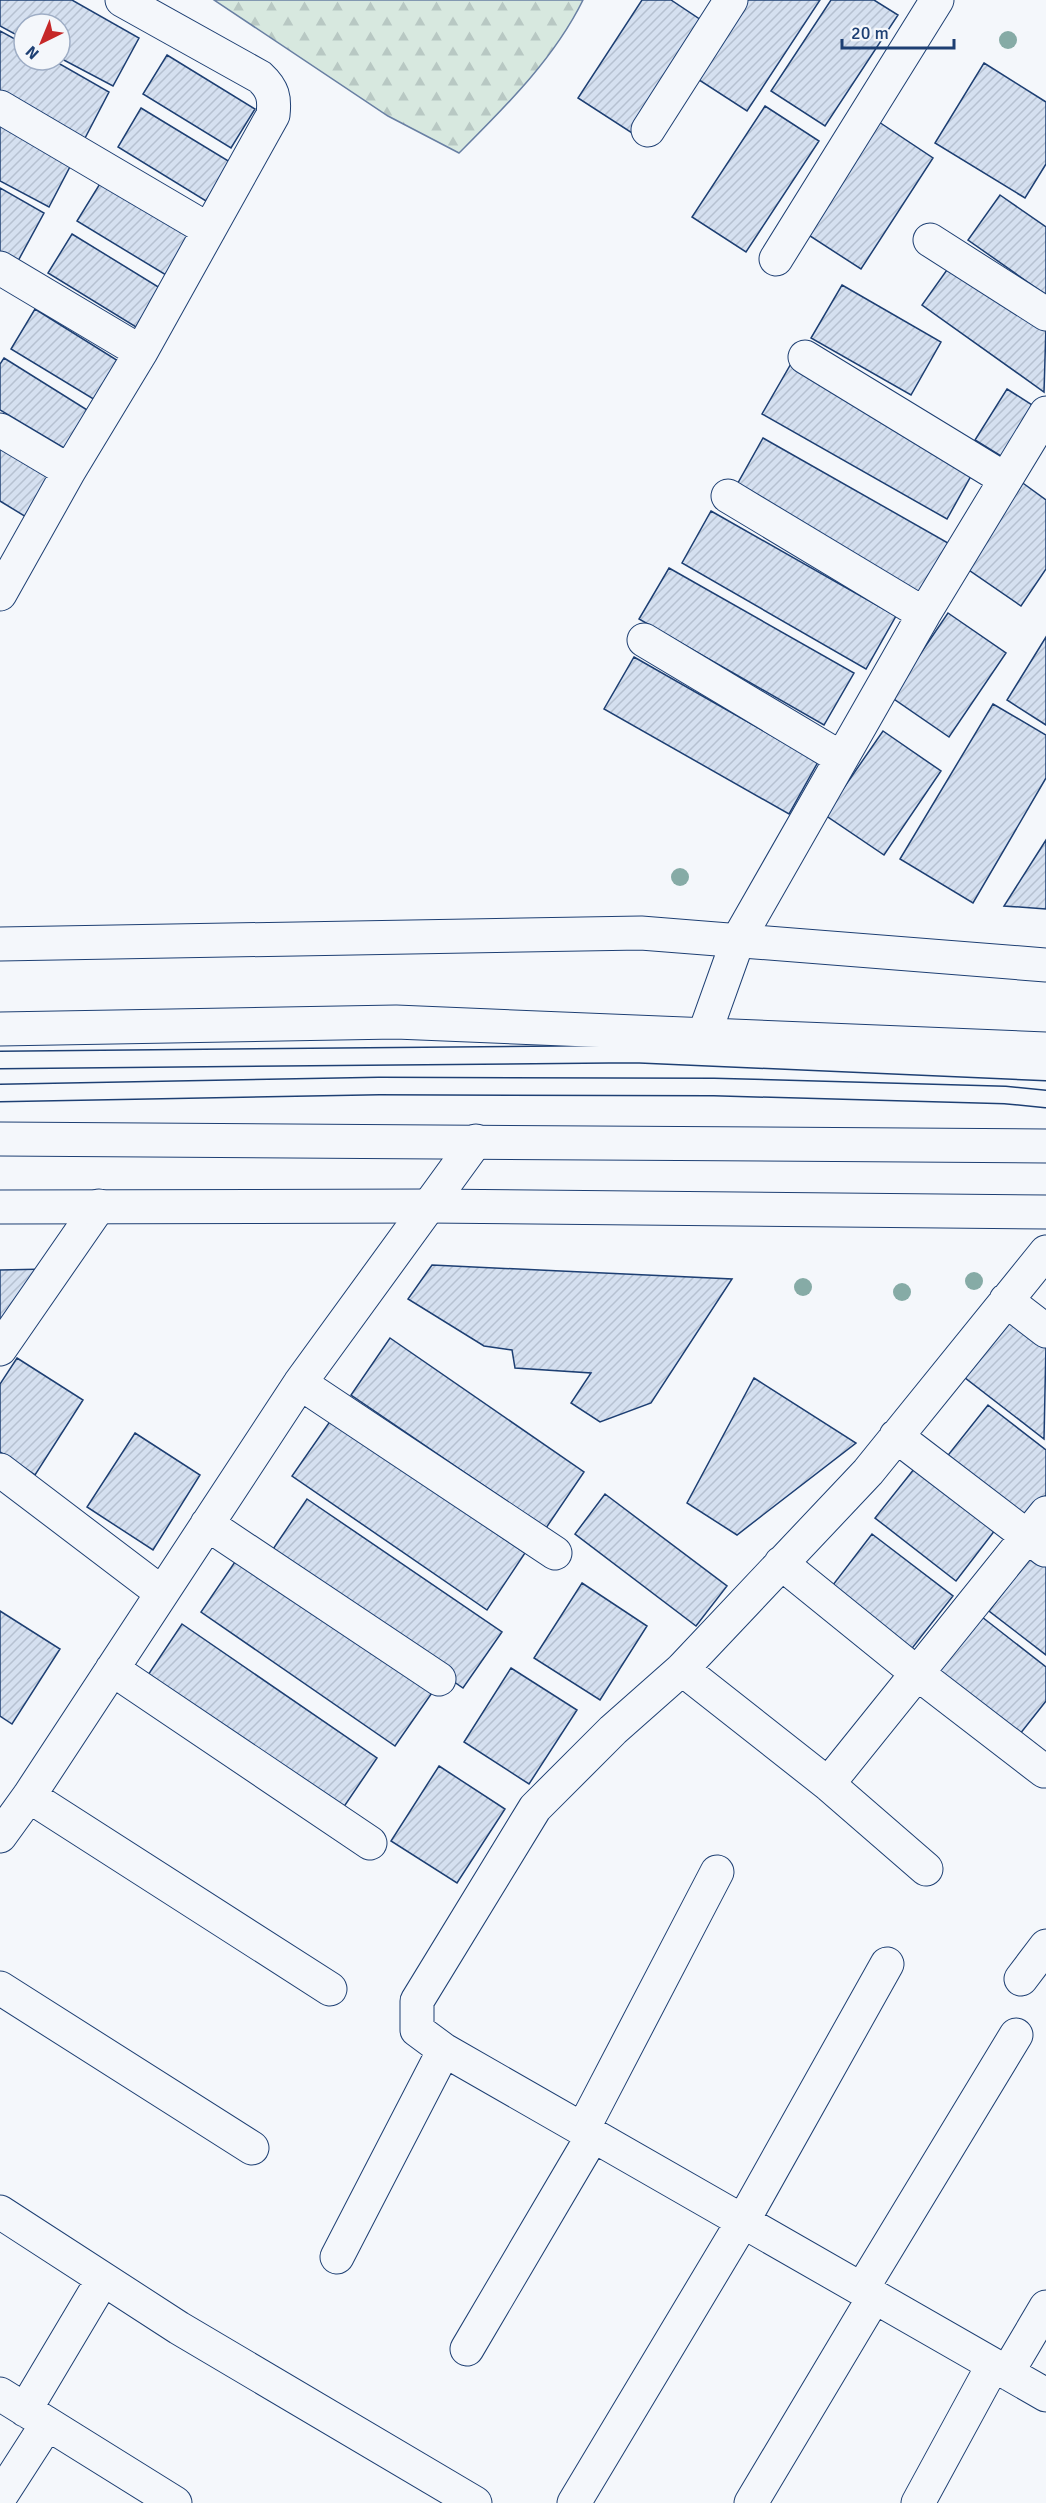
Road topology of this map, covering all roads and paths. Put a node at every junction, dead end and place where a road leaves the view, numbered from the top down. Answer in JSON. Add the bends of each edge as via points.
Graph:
{"nodes":[{"id":1,"x":122,"y":0,"type":"edge"},
{"id":2,"x":731,"y":0,"type":"edge"},
{"id":3,"x":937,"y":0,"type":"edge"},
{"id":4,"x":0,"y":107,"type":"edge"},
{"id":5,"x":648,"y":130,"type":"dead end"},
{"id":6,"x":209,"y":230,"type":"junction"},
{"id":7,"x":930,"y":240,"type":"dead end"},
{"id":8,"x":776,"y":259,"type":"dead end"},
{"id":9,"x":0,"y":268,"type":"edge"},
{"id":10,"x":1046,"y":314,"type":"edge"},
{"id":11,"x":141,"y":352,"type":"junction"},
{"id":12,"x":805,"y":357,"type":"dead end"},
{"id":13,"x":1046,"y":413,"type":"edge"},
{"id":14,"x":0,"y":430,"type":"edge"},
{"id":15,"x":69,"y":471,"type":"junction"},
{"id":16,"x":1005,"y":479,"type":"junction"},
{"id":17,"x":728,"y":496,"type":"dead end"},
{"id":18,"x":2,"y":586,"type":"edge"},
{"id":19,"x":924,"y":614,"type":"junction"},
{"id":20,"x":644,"y":640,"type":"dead end"},
{"id":21,"x":841,"y":758,"type":"junction"},
{"id":22,"x":738,"y":940,"type":"junction"},
{"id":23,"x":0,"y":944,"type":"edge"},
{"id":24,"x":1046,"y":965,"type":"edge"},
{"id":25,"x":0,"y":1029,"type":"edge"},
{"id":26,"x":704,"y":1035,"type":"junction"},
{"id":27,"x":1046,"y":1049,"type":"edge"},
{"id":28,"x":0,"y":1060,"type":"edge"},
{"id":29,"x":1046,"y":1072,"type":"edge"},
{"id":30,"x":0,"y":1093,"type":"edge"},
{"id":31,"x":1046,"y":1099,"type":"edge"},
{"id":32,"x":0,"y":1139,"type":"edge"},
{"id":33,"x":476,"y":1141,"type":"junction"},
{"id":34,"x":1046,"y":1146,"type":"edge"},
{"id":35,"x":99,"y":1206,"type":"junction"},
{"id":36,"x":427,"y":1206,"type":"junction"},
{"id":37,"x":0,"y":1208,"type":"edge"},
{"id":38,"x":1046,"y":1212,"type":"edge"},
{"id":39,"x":1046,"y":1252,"type":"edge"},
{"id":40,"x":1006,"y":1300,"type":"junction"},
{"id":41,"x":1046,"y":1331,"type":"edge"},
{"id":42,"x":0,"y":1349,"type":"edge"},
{"id":43,"x":300,"y":1383,"type":"junction"},
{"id":44,"x":896,"y":1436,"type":"junction"},
{"id":45,"x":0,"y":1470,"type":"edge"},
{"id":46,"x":207,"y":1524,"type":"junction"},
{"id":47,"x":1040,"y":1534,"type":"edge"},
{"id":48,"x":555,"y":1553,"type":"dead end"},
{"id":49,"x":781,"y":1563,"type":"junction"},
{"id":50,"x":162,"y":1593,"type":"junction"},
{"id":51,"x":682,"y":1668,"type":"junction"},
{"id":52,"x":112,"y":1669,"type":"junction"},
{"id":53,"x":918,"y":1674,"type":"junction"},
{"id":54,"x":439,"y":1679,"type":"dead end"},
{"id":55,"x":1044,"y":1771,"type":"dead end"},
{"id":56,"x":828,"y":1784,"type":"junction"},
{"id":57,"x":29,"y":1796,"type":"junction"},
{"id":58,"x":0,"y":1836,"type":"edge"},
{"id":59,"x":370,"y":1843,"type":"dead end"},
{"id":60,"x":926,"y":1869,"type":"dead end"},
{"id":61,"x":717,"y":1872,"type":"dead end"},
{"id":62,"x":1046,"y":1946,"type":"edge"},
{"id":63,"x":887,"y":1964,"type":"dead end"},
{"id":64,"x":1021,"y":1979,"type":"dead end"},
{"id":65,"x":0,"y":1988,"type":"edge"},
{"id":66,"x":330,"y":1989,"type":"dead end"},
{"id":67,"x":1016,"y":2035,"type":"dead end"},
{"id":68,"x":444,"y":2050,"type":"junction"},
{"id":69,"x":588,"y":2132,"type":"junction"},
{"id":70,"x":252,"y":2148,"type":"dead end"},
{"id":71,"x":0,"y":2212,"type":"edge"},
{"id":72,"x":743,"y":2221,"type":"junction"},
{"id":73,"x":337,"y":2258,"type":"dead end"},
{"id":74,"x":103,"y":2279,"type":"junction"},
{"id":75,"x":868,"y":2293,"type":"junction"},
{"id":76,"x":1046,"y":2307,"type":"edge"},
{"id":77,"x":467,"y":2349,"type":"dead end"},
{"id":78,"x":1000,"y":2369,"type":"junction"},
{"id":79,"x":1046,"y":2395,"type":"edge"},
{"id":80,"x":24,"y":2409,"type":"edge"},
{"id":81,"x":0,"y":2497,"type":"edge"},
{"id":82,"x":175,"y":2503,"type":"edge"},
{"id":83,"x":475,"y":2503,"type":"edge"},
{"id":84,"x":574,"y":2503,"type":"edge"},
{"id":85,"x":751,"y":2503,"type":"edge"},
{"id":86,"x":918,"y":2503,"type":"edge"}],
"edges":[{"from":1,"to":6,"type":"street","via":[[260,77],[275,99],[273,115]]},
{"from":2,"to":5,"type":"street"},
{"from":3,"to":8,"type":"street"},
{"from":4,"to":6,"type":"street"},
{"from":6,"to":11,"type":"street"},
{"from":7,"to":10,"type":"street"},
{"from":9,"to":11,"type":"street"},
{"from":11,"to":15,"type":"street"},
{"from":12,"to":16,"type":"street"},
{"from":13,"to":16,"type":"street"},
{"from":14,"to":15,"type":"street"},
{"from":15,"to":18,"type":"street"},
{"from":16,"to":19,"type":"street"},
{"from":17,"to":19,"type":"street"},
{"from":19,"to":21,"type":"street"},
{"from":20,"to":21,"type":"street"},
{"from":21,"to":22,"type":"street"},
{"from":22,"to":23,"type":"street","via":[[641,933]]},
{"from":22,"to":24,"type":"street"},
{"from":22,"to":26,"type":"street"},
{"from":25,"to":26,"type":"street","via":[[396,1022]]},
{"from":26,"to":27,"type":"street"},
{"from":28,"to":29,"type":"lane","via":[[634,1053]]},
{"from":30,"to":31,"type":"lane","via":[[379,1086],[702,1086]]},
{"from":32,"to":33,"type":"street"},
{"from":33,"to":34,"type":"street"},
{"from":33,"to":36,"type":"street"},
{"from":35,"to":36,"type":"street"},
{"from":35,"to":37,"type":"street"},
{"from":35,"to":42,"type":"street"},
{"from":36,"to":38,"type":"street"},
{"from":36,"to":43,"type":"street"},
{"from":39,"to":40,"type":"street"},
{"from":40,"to":41,"type":"street"},
{"from":40,"to":44,"type":"street"},
{"from":43,"to":46,"type":"street"},
{"from":43,"to":48,"type":"street"},
{"from":44,"to":47,"type":"street"},
{"from":44,"to":49,"type":"street","via":[[868,1472]]},
{"from":45,"to":50,"type":"street"},
{"from":46,"to":50,"type":"street"},
{"from":46,"to":54,"type":"street"},
{"from":47,"to":53,"type":"street"},
{"from":49,"to":51,"type":"street"},
{"from":49,"to":53,"type":"street"},
{"from":50,"to":52,"type":"street"},
{"from":51,"to":56,"type":"street"},
{"from":51,"to":68,"type":"street","via":[[535,1808],[417,2001],[417,2030]]},
{"from":52,"to":57,"type":"street"},
{"from":52,"to":59,"type":"street"},
{"from":53,"to":55,"type":"street"},
{"from":53,"to":56,"type":"street"},
{"from":56,"to":60,"type":"street"},
{"from":57,"to":58,"type":"street"},
{"from":57,"to":66,"type":"street"},
{"from":61,"to":69,"type":"street"},
{"from":62,"to":64,"type":"street"},
{"from":63,"to":72,"type":"street"},
{"from":65,"to":70,"type":"street"},
{"from":67,"to":75,"type":"street"},
{"from":68,"to":69,"type":"street"},
{"from":68,"to":73,"type":"street"},
{"from":69,"to":72,"type":"street"},
{"from":69,"to":77,"type":"street"},
{"from":71,"to":74,"type":"street"},
{"from":72,"to":75,"type":"street"},
{"from":72,"to":84,"type":"street"},
{"from":74,"to":80,"type":"street"},
{"from":74,"to":83,"type":"street"},
{"from":75,"to":78,"type":"street"},
{"from":75,"to":85,"type":"street"},
{"from":76,"to":78,"type":"street"},
{"from":78,"to":79,"type":"street"},
{"from":78,"to":86,"type":"street"},
{"from":80,"to":81,"type":"street"},
{"from":80,"to":82,"type":"street"}]}
